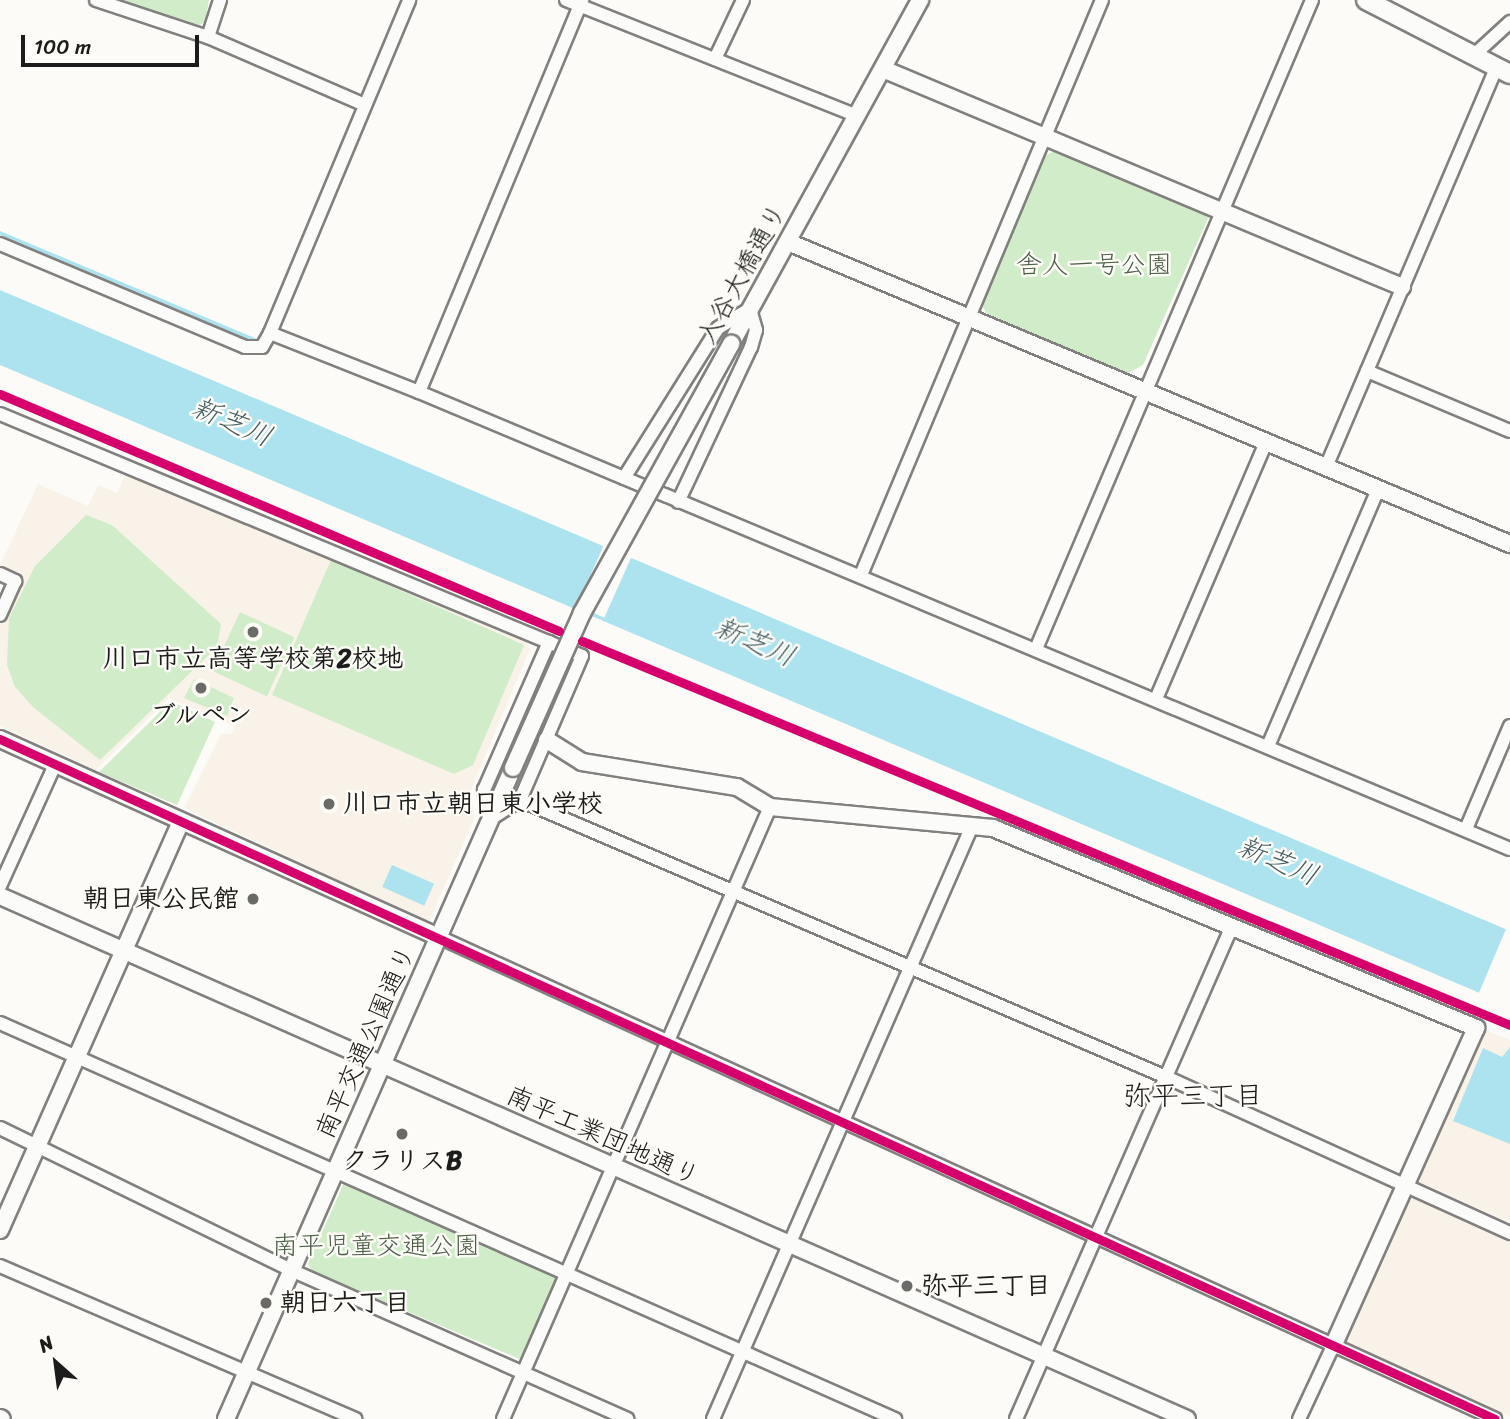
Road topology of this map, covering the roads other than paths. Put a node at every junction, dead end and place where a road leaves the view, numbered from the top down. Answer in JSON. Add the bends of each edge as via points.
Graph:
{"nodes":[{"id":1,"x":96,"y":0,"type":"edge"},
{"id":2,"x":220,"y":0,"type":"edge"},
{"id":3,"x":409,"y":0,"type":"edge"},
{"id":4,"x":566,"y":0,"type":"edge"},
{"id":5,"x":743,"y":0,"type":"edge"},
{"id":6,"x":920,"y":0,"type":"edge"},
{"id":7,"x":1102,"y":0,"type":"edge"},
{"id":8,"x":1312,"y":0,"type":"edge"},
{"id":9,"x":1366,"y":0,"type":"edge"},
{"id":10,"x":581,"y":3,"type":"edge"},
{"id":11,"x":1510,"y":22,"type":"edge"},
{"id":12,"x":208,"y":37,"type":"junction"},
{"id":13,"x":1474,"y":55,"type":"junction"},
{"id":14,"x":715,"y":59,"type":"junction"},
{"id":15,"x":883,"y":69,"type":"junction"},
{"id":16,"x":1504,"y":70,"type":"edge"},
{"id":17,"x":365,"y":105,"type":"junction"},
{"id":18,"x":857,"y":116,"type":"junction"},
{"id":19,"x":1045,"y":136,"type":"junction"},
{"id":20,"x":1223,"y":212,"type":"junction"},
{"id":21,"x":788,"y":242,"type":"junction"},
{"id":22,"x":0,"y":244,"type":"edge"},
{"id":23,"x":1402,"y":287,"type":"junction"},
{"id":24,"x":750,"y":309,"type":"junction"},
{"id":25,"x":968,"y":317,"type":"junction"},
{"id":26,"x":270,"y":333,"type":"junction"},
{"id":27,"x":1367,"y":371,"type":"junction"},
{"id":28,"x":419,"y":392,"type":"junction"},
{"id":29,"x":1146,"y":392,"type":"junction"},
{"id":30,"x":0,"y":414,"type":"edge"},
{"id":31,"x":1510,"y":431,"type":"edge"},
{"id":32,"x":1266,"y":442,"type":"junction"},
{"id":33,"x":1326,"y":467,"type":"junction"},
{"id":34,"x":624,"y":478,"type":"junction"},
{"id":35,"x":1378,"y":489,"type":"junction"},
{"id":36,"x":678,"y":502,"type":"junction"},
{"id":37,"x":1510,"y":544,"type":"edge"},
{"id":38,"x":604,"y":571,"type":"joint"},
{"id":39,"x":0,"y":574,"type":"edge"},
{"id":40,"x":861,"y":575,"type":"junction"},
{"id":41,"x":0,"y":615,"type":"edge"},
{"id":42,"x":549,"y":642,"type":"junction"},
{"id":43,"x":1036,"y":649,"type":"junction"},
{"id":44,"x":1156,"y":699,"type":"junction"},
{"id":45,"x":1510,"y":726,"type":"edge"},
{"id":46,"x":0,"y":739,"type":"edge"},
{"id":47,"x":547,"y":740,"type":"junction"},
{"id":48,"x":1268,"y":746,"type":"junction"},
{"id":49,"x":55,"y":765,"type":"junction"},
{"id":50,"x":520,"y":800,"type":"junction"},
{"id":51,"x":770,"y":807,"type":"junction"},
{"id":52,"x":491,"y":820,"type":"junction"},
{"id":53,"x":181,"y":821,"type":"junction"},
{"id":54,"x":972,"y":826,"type":"junction"},
{"id":55,"x":1466,"y":829,"type":"junction"},
{"id":56,"x":1510,"y":849,"type":"edge"},
{"id":57,"x":0,"y":886,"type":"edge"},
{"id":58,"x":732,"y":892,"type":"junction"},
{"id":59,"x":0,"y":896,"type":"edge"},
{"id":60,"x":1232,"y":926,"type":"junction"},
{"id":61,"x":439,"y":937,"type":"junction"},
{"id":62,"x":122,"y":950,"type":"junction"},
{"id":63,"x":912,"y":968,"type":"junction"},
{"id":64,"x":0,"y":1023,"type":"edge"},
{"id":65,"x":668,"y":1040,"type":"junction"},
{"id":66,"x":76,"y":1055,"type":"junction"},
{"id":67,"x":382,"y":1065,"type":"junction"},
{"id":68,"x":1166,"y":1077,"type":"junction"},
{"id":69,"x":846,"y":1121,"type":"junction"},
{"id":70,"x":0,"y":1128,"type":"edge"},
{"id":71,"x":37,"y":1146,"type":"junction"},
{"id":72,"x":612,"y":1166,"type":"junction"},
{"id":73,"x":335,"y":1170,"type":"junction"},
{"id":74,"x":1405,"y":1187,"type":"junction"},
{"id":75,"x":0,"y":1230,"type":"edge"},
{"id":76,"x":1510,"y":1233,"type":"edge"},
{"id":77,"x":1096,"y":1237,"type":"junction"},
{"id":78,"x":790,"y":1245,"type":"junction"},
{"id":79,"x":0,"y":1266,"type":"edge"},
{"id":80,"x":291,"y":1270,"type":"junction"},
{"id":81,"x":567,"y":1273,"type":"junction"},
{"id":82,"x":1333,"y":1346,"type":"junction"},
{"id":83,"x":742,"y":1352,"type":"junction"},
{"id":84,"x":1043,"y":1356,"type":"junction"},
{"id":85,"x":248,"y":1371,"type":"junction"},
{"id":86,"x":523,"y":1373,"type":"junction"},
{"id":87,"x":878,"y":1416,"type":"edge"},
{"id":88,"x":226,"y":1419,"type":"edge"},
{"id":89,"x":356,"y":1419,"type":"edge"},
{"id":90,"x":503,"y":1419,"type":"edge"},
{"id":91,"x":626,"y":1419,"type":"edge"},
{"id":92,"x":713,"y":1419,"type":"edge"},
{"id":93,"x":895,"y":1419,"type":"edge"},
{"id":94,"x":1016,"y":1419,"type":"edge"},
{"id":95,"x":1187,"y":1419,"type":"edge"},
{"id":96,"x":1299,"y":1419,"type":"edge"},
{"id":97,"x":1495,"y":1419,"type":"edge"}],
"edges":[{"from":1,"to":12,"type":"street"},
{"from":2,"to":12,"type":"street"},
{"from":3,"to":17,"type":"street"},
{"from":4,"to":10,"type":"street"},
{"from":5,"to":14,"type":"street"},
{"from":6,"to":15,"type":"street","name":"入谷大橋通り"},
{"from":7,"to":19,"type":"street"},
{"from":8,"to":20,"type":"street"},
{"from":9,"to":13,"type":"main road"},
{"from":10,"to":14,"type":"street"},
{"from":10,"to":28,"type":"street"},
{"from":11,"to":13,"type":"street"},
{"from":12,"to":17,"type":"street"},
{"from":13,"to":16,"type":"main road"},
{"from":14,"to":18,"type":"street"},
{"from":15,"to":18,"type":"street","name":"入谷大橋通り"},
{"from":15,"to":19,"type":"street"},
{"from":16,"to":23,"type":"street"},
{"from":17,"to":26,"type":"street"},
{"from":18,"to":21,"type":"street","name":"入谷大橋通り"},
{"from":19,"to":20,"type":"street"},
{"from":19,"to":25,"type":"street"},
{"from":20,"to":23,"type":"street"},
{"from":20,"to":29,"type":"street"},
{"from":21,"to":24,"type":"street","name":"入谷大橋通り"},
{"from":21,"to":25,"type":"street"},
{"from":22,"to":26,"type":"street","via":[[244,347],[262,348]]},
{"from":23,"to":27,"type":"street"},
{"from":24,"to":34,"type":"street","via":[[718,328]]},
{"from":24,"to":36,"type":"street","via":[[756,330],[751,347]]},
{"from":24,"to":38,"type":"street","name":"入谷大橋通り","bridge":true},
{"from":25,"to":29,"type":"street"},
{"from":25,"to":40,"type":"street"},
{"from":26,"to":28,"type":"street"},
{"from":27,"to":31,"type":"street"},
{"from":27,"to":33,"type":"street"},
{"from":28,"to":34,"type":"street"},
{"from":29,"to":32,"type":"street"},
{"from":29,"to":43,"type":"street"},
{"from":30,"to":42,"type":"street"},
{"from":32,"to":33,"type":"street"},
{"from":32,"to":44,"type":"street"},
{"from":33,"to":35,"type":"street"},
{"from":34,"to":36,"type":"street"},
{"from":35,"to":37,"type":"street"},
{"from":35,"to":48,"type":"street"},
{"from":36,"to":40,"type":"street"},
{"from":38,"to":52,"type":"street","name":"南平交通公園通り","bridge":true},
{"from":39,"to":41,"type":"street","via":[[15,581]]},
{"from":40,"to":43,"type":"street"},
{"from":42,"to":47,"type":"street","via":[[583,658]]},
{"from":42,"to":52,"type":"street","via":[[484,790]]},
{"from":43,"to":44,"type":"street"},
{"from":44,"to":48,"type":"street"},
{"from":45,"to":55,"type":"street"},
{"from":46,"to":49,"type":"street"},
{"from":47,"to":50,"type":"street"},
{"from":47,"to":51,"type":"street","via":[[582,762],[737,787]]},
{"from":48,"to":55,"type":"street"},
{"from":49,"to":53,"type":"street"},
{"from":49,"to":57,"type":"street"},
{"from":50,"to":52,"type":"street"},
{"from":50,"to":58,"type":"street"},
{"from":51,"to":54,"type":"street"},
{"from":51,"to":58,"type":"street"},
{"from":52,"to":61,"type":"street","name":"南平交通公園通り"},
{"from":53,"to":61,"type":"street"},
{"from":53,"to":62,"type":"street"},
{"from":54,"to":60,"type":"street","via":[[993,828]]},
{"from":54,"to":63,"type":"street"},
{"from":55,"to":56,"type":"street"},
{"from":58,"to":63,"type":"street"},
{"from":58,"to":65,"type":"street"},
{"from":59,"to":62,"type":"street","name":"南平工業団地通り"},
{"from":60,"to":68,"type":"street"},
{"from":60,"to":74,"type":"street","via":[[1476,1028]]},
{"from":61,"to":65,"type":"street"},
{"from":61,"to":67,"type":"street","name":"南平交通公園通り"},
{"from":62,"to":66,"type":"street"},
{"from":62,"to":67,"type":"street","name":"南平工業団地通り"},
{"from":63,"to":68,"type":"street"},
{"from":63,"to":69,"type":"street"},
{"from":64,"to":66,"type":"street"},
{"from":65,"to":69,"type":"street"},
{"from":65,"to":72,"type":"street"},
{"from":66,"to":71,"type":"street"},
{"from":66,"to":73,"type":"street"},
{"from":67,"to":72,"type":"street","name":"南平工業団地通り"},
{"from":67,"to":73,"type":"street","name":"南平交通公園通り"},
{"from":68,"to":74,"type":"street"},
{"from":68,"to":77,"type":"street"},
{"from":69,"to":77,"type":"street"},
{"from":69,"to":78,"type":"street"},
{"from":70,"to":71,"type":"street"},
{"from":71,"to":75,"type":"street"},
{"from":71,"to":80,"type":"street"},
{"from":72,"to":78,"type":"street","name":"南平工業団地通り"},
{"from":72,"to":81,"type":"street"},
{"from":73,"to":80,"type":"street","name":"南平交通公園通り"},
{"from":73,"to":81,"type":"street"},
{"from":74,"to":76,"type":"street"},
{"from":74,"to":82,"type":"street"},
{"from":77,"to":82,"type":"street"},
{"from":77,"to":84,"type":"street"},
{"from":78,"to":83,"type":"street"},
{"from":78,"to":84,"type":"street","name":"南平工業団地通り"},
{"from":79,"to":85,"type":"street"},
{"from":80,"to":85,"type":"street","name":"南平交通公園通り"},
{"from":80,"to":86,"type":"street"},
{"from":81,"to":83,"type":"street"},
{"from":81,"to":86,"type":"street"},
{"from":82,"to":96,"type":"street"},
{"from":82,"to":97,"type":"street"},
{"from":83,"to":87,"type":"street"},
{"from":83,"to":92,"type":"street"},
{"from":84,"to":94,"type":"street"},
{"from":84,"to":95,"type":"street","name":"南平工業団地通り"},
{"from":85,"to":88,"type":"street","name":"南平交通公園通り"},
{"from":85,"to":89,"type":"street"},
{"from":86,"to":90,"type":"street"},
{"from":86,"to":91,"type":"street"},
{"from":87,"to":93,"type":"street"}]}
